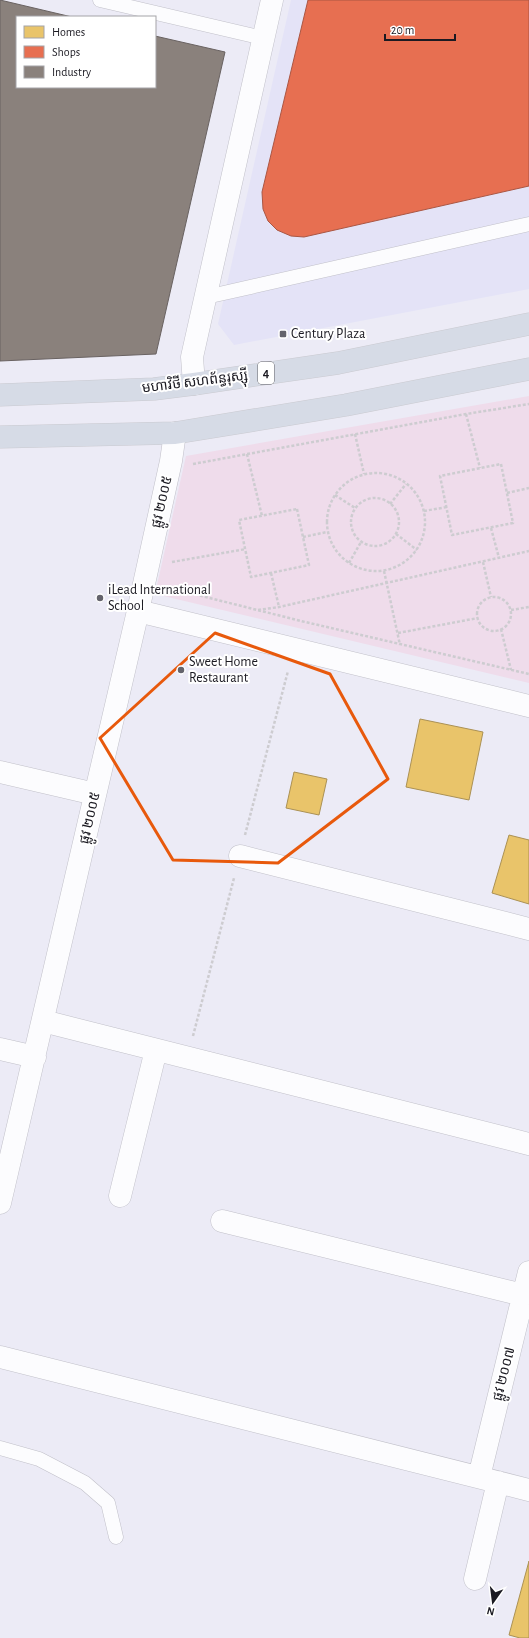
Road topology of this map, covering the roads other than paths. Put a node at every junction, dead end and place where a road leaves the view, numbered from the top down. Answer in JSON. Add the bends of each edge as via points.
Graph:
{"nodes":[{"id":1,"x":100,"y":0,"type":"edge"},
{"id":2,"x":272,"y":0,"type":"edge"},
{"id":3,"x":263,"y":38,"type":"junction"},
{"id":4,"x":529,"y":224,"type":"edge"},
{"id":5,"x":206,"y":297,"type":"junction"},
{"id":6,"x":529,"y":324,"type":"edge"},
{"id":7,"x":529,"y":369,"type":"edge"},
{"id":8,"x":194,"y":384,"type":"junction"},
{"id":9,"x":0,"y":395,"type":"edge"},
{"id":10,"x":175,"y":433,"type":"junction"},
{"id":11,"x":0,"y":437,"type":"edge"},
{"id":12,"x":138,"y":611,"type":"junction"},
{"id":13,"x":529,"y":706,"type":"edge"},
{"id":14,"x":0,"y":772,"type":"edge"},
{"id":15,"x":95,"y":794,"type":"junction"},
{"id":16,"x":240,"y":856,"type":"dead end"},
{"id":17,"x":529,"y":929,"type":"edge"},
{"id":18,"x":43,"y":1021,"type":"junction"},
{"id":19,"x":0,"y":1049,"type":"edge"},
{"id":20,"x":156,"y":1050,"type":"junction"},
{"id":21,"x":34,"y":1057,"type":"junction"},
{"id":22,"x":529,"y":1144,"type":"edge"},
{"id":23,"x":7,"y":1145,"type":"edge"},
{"id":24,"x":120,"y":1196,"type":"dead end"},
{"id":25,"x":0,"y":1203,"type":"edge"},
{"id":26,"x":222,"y":1221,"type":"dead end"},
{"id":27,"x":529,"y":1272,"type":"edge"},
{"id":28,"x":523,"y":1295,"type":"junction"},
{"id":29,"x":0,"y":1357,"type":"edge"},
{"id":30,"x":0,"y":1448,"type":"edge"},
{"id":31,"x":488,"y":1480,"type":"junction"},
{"id":32,"x":529,"y":1490,"type":"edge"},
{"id":33,"x":116,"y":1537,"type":"dead end"},
{"id":34,"x":474,"y":1579,"type":"dead end"}],
"edges":[{"from":1,"to":3,"type":"lane"},
{"from":2,"to":3,"type":"street"},
{"from":3,"to":5,"type":"street"},
{"from":4,"to":5,"type":"lane"},
{"from":5,"to":8,"type":"street","via":[[192,357]]},
{"from":6,"to":8,"type":"highway","name":"មហាវិថី សហព័ន្ធរុស្ស៊ី","number":"4","via":[[338,363]]},
{"from":7,"to":10,"type":"highway","via":[[346,405]]},
{"from":8,"to":9,"type":"highway","name":"មហាវិថី សហព័ន្ធរុស្ស៊ី","number":"4","via":[[154,389]]},
{"from":10,"to":11,"type":"highway"},
{"from":10,"to":12,"type":"street","name":"ផ្លូវ ២០០៥"},
{"from":12,"to":13,"type":"street"},
{"from":12,"to":15,"type":"street","name":"ផ្លូវ ២០០៥"},
{"from":14,"to":15,"type":"street"},
{"from":15,"to":18,"type":"street","name":"ផ្លូវ ២០០៥"},
{"from":16,"to":17,"type":"street"},
{"from":18,"to":20,"type":"street"},
{"from":18,"to":21,"type":"street","name":"ផ្លូវ ២០០៥"},
{"from":19,"to":21,"type":"street"},
{"from":20,"to":22,"type":"street"},
{"from":20,"to":24,"type":"street"},
{"from":21,"to":23,"type":"street","name":"ផ្លូវ ២០០៥"},
{"from":23,"to":25,"type":"street","name":"ផ្លូវ ២០០៥"},
{"from":26,"to":28,"type":"street"},
{"from":27,"to":28,"type":"street","name":"ផ្លូវ ២០០៧"},
{"from":28,"to":31,"type":"street","name":"ផ្លូវ ២០០៧"},
{"from":29,"to":31,"type":"street"},
{"from":30,"to":33,"type":"lane","via":[[39,1459],[85,1483],[108,1503]]},
{"from":31,"to":32,"type":"street"},
{"from":31,"to":34,"type":"street","name":"ផ្លូវ ២០០៧"}]}
